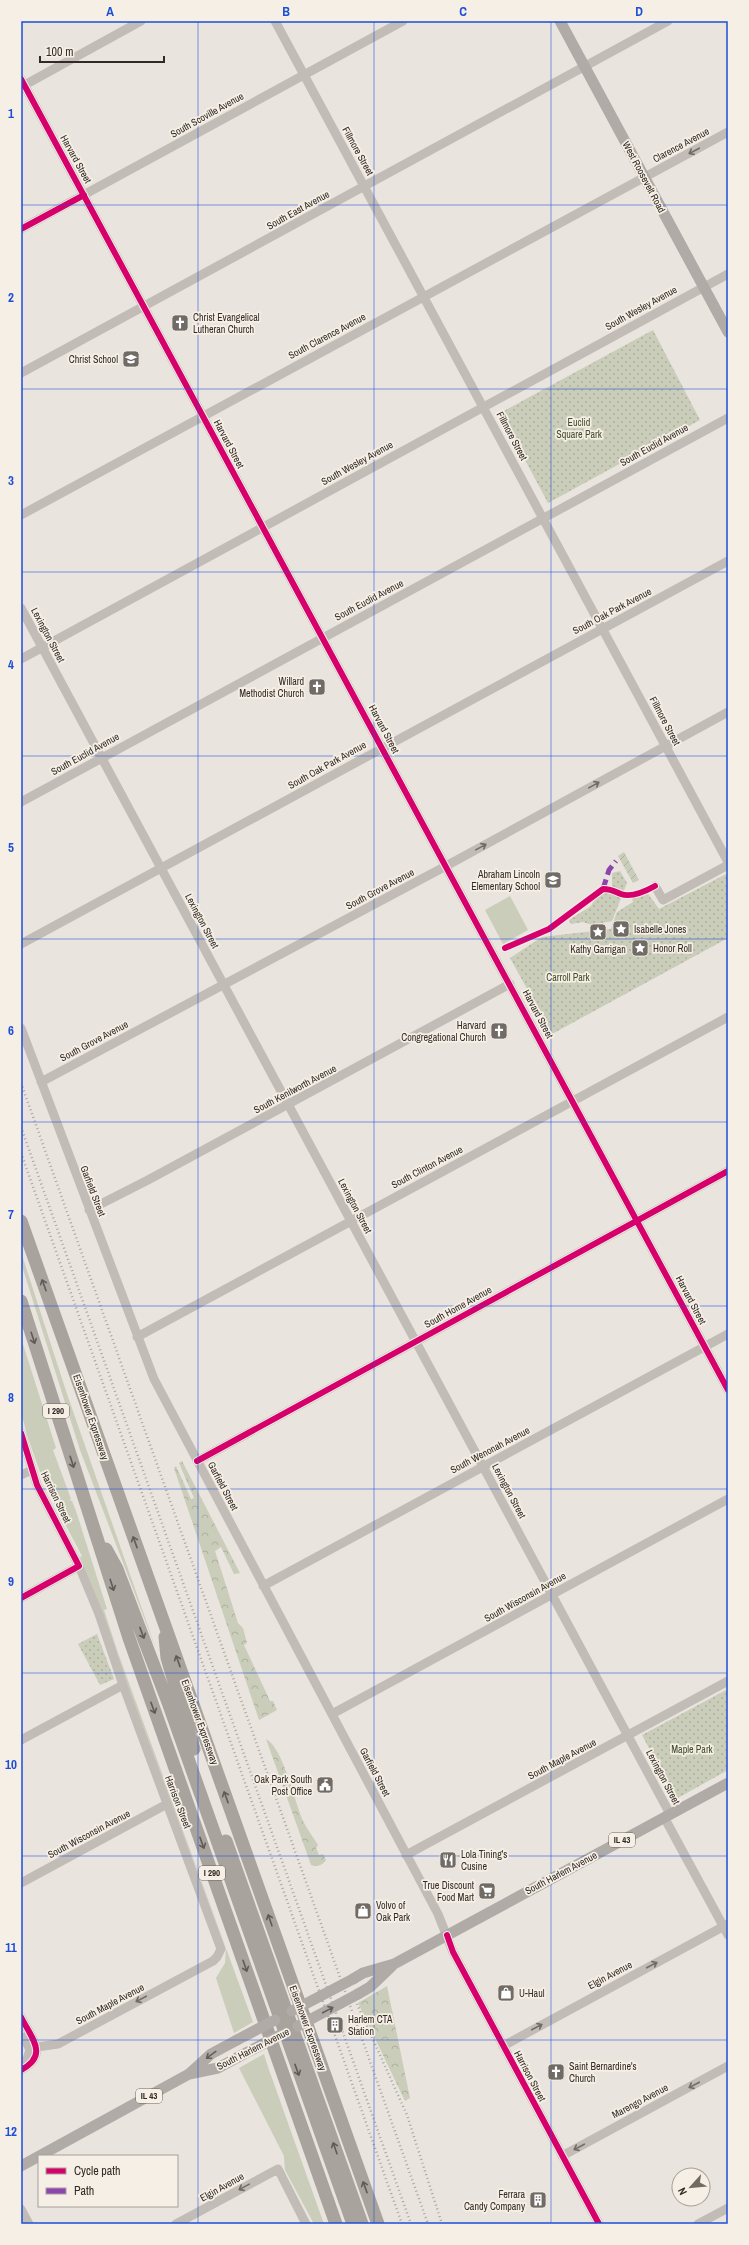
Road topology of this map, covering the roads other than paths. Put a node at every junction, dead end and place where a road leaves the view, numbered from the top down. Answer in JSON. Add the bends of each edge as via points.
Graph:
{"nodes":[{"id":1,"x":141,"y":21,"type":"edge"},
{"id":2,"x":275,"y":21,"type":"edge"},
{"id":3,"x":403,"y":21,"type":"edge"},
{"id":4,"x":560,"y":21,"type":"edge"},
{"id":5,"x":668,"y":21,"type":"edge"},
{"id":6,"x":585,"y":66,"type":"junction"},
{"id":7,"x":304,"y":75,"type":"junction"},
{"id":8,"x":22,"y":83,"type":"edge"},
{"id":9,"x":728,"y":132,"type":"edge"},
{"id":10,"x":644,"y":177,"type":"junction"},
{"id":11,"x":364,"y":186,"type":"junction"},
{"id":12,"x":84,"y":195,"type":"junction"},
{"id":13,"x":21,"y":229,"type":"edge"},
{"id":14,"x":728,"y":274,"type":"edge"},
{"id":15,"x":703,"y":286,"type":"junction"},
{"id":16,"x":424,"y":296,"type":"junction"},
{"id":17,"x":144,"y":306,"type":"junction"},
{"id":18,"x":728,"y":332,"type":"edge"},
{"id":19,"x":21,"y":372,"type":"edge"},
{"id":20,"x":483,"y":407,"type":"junction"},
{"id":21,"x":203,"y":416,"type":"junction"},
{"id":22,"x":728,"y":418,"type":"edge"},
{"id":23,"x":21,"y":515,"type":"edge"},
{"id":24,"x":543,"y":518,"type":"junction"},
{"id":25,"x":263,"y":527,"type":"junction"},
{"id":26,"x":728,"y":561,"type":"edge"},
{"id":27,"x":21,"y":608,"type":"edge"},
{"id":28,"x":602,"y":629,"type":"junction"},
{"id":29,"x":323,"y":638,"type":"junction"},
{"id":30,"x":42,"y":648,"type":"junction"},
{"id":31,"x":21,"y":659,"type":"edge"},
{"id":32,"x":728,"y":712,"type":"edge"},
{"id":33,"x":665,"y":746,"type":"junction"},
{"id":34,"x":382,"y":748,"type":"junction"},
{"id":35,"x":102,"y":758,"type":"junction"},
{"id":36,"x":21,"y":802,"type":"edge"},
{"id":37,"x":728,"y":862,"type":"edge"},
{"id":38,"x":446,"y":866,"type":"junction"},
{"id":39,"x":728,"y":866,"type":"edge"},
{"id":40,"x":161,"y":868,"type":"junction"},
{"id":41,"x":655,"y":886,"type":"dead end"},
{"id":42,"x":21,"y":944,"type":"edge"},
{"id":43,"x":510,"y":984,"type":"junction"},
{"id":44,"x":224,"y":985,"type":"junction"},
{"id":45,"x":728,"y":1017,"type":"edge"},
{"id":46,"x":21,"y":1028,"type":"edge"},
{"id":47,"x":41,"y":1082,"type":"junction"},
{"id":48,"x":573,"y":1101,"type":"junction"},
{"id":49,"x":288,"y":1105,"type":"junction"},
{"id":50,"x":728,"y":1171,"type":"edge"},
{"id":51,"x":89,"y":1210,"type":"junction"},
{"id":52,"x":637,"y":1220,"type":"junction"},
{"id":53,"x":21,"y":1221,"type":"edge"},
{"id":54,"x":351,"y":1221,"type":"junction"},
{"id":55,"x":21,"y":1301,"type":"edge"},
{"id":56,"x":728,"y":1334,"type":"edge"},
{"id":57,"x":137,"y":1337,"type":"junction"},
{"id":58,"x":416,"y":1341,"type":"junction"},
{"id":59,"x":705,"y":1347,"type":"junction"},
{"id":60,"x":728,"y":1390,"type":"edge"},
{"id":61,"x":21,"y":1433,"type":"edge"},
{"id":62,"x":197,"y":1461,"type":"junction"},
{"id":63,"x":483,"y":1467,"type":"junction"},
{"id":64,"x":32,"y":1470,"type":"junction"},
{"id":65,"x":21,"y":1475,"type":"edge"},
{"id":66,"x":728,"y":1499,"type":"edge"},
{"id":67,"x":91,"y":1521,"type":"junction"},
{"id":68,"x":79,"y":1566,"type":"junction"},
{"id":69,"x":263,"y":1586,"type":"junction"},
{"id":70,"x":552,"y":1594,"type":"junction"},
{"id":71,"x":21,"y":1598,"type":"edge"},
{"id":72,"x":163,"y":1618,"type":"junction"},
{"id":73,"x":728,"y":1681,"type":"edge"},
{"id":74,"x":122,"y":1685,"type":"junction"},
{"id":75,"x":332,"y":1714,"type":"junction"},
{"id":76,"x":628,"y":1736,"type":"junction"},
{"id":77,"x":21,"y":1740,"type":"edge"},
{"id":78,"x":728,"y":1783,"type":"edge"},
{"id":79,"x":167,"y":1804,"type":"junction"},
{"id":80,"x":667,"y":1816,"type":"junction"},
{"id":81,"x":406,"y":1855,"type":"junction"},
{"id":82,"x":21,"y":1883,"type":"edge"},
{"id":83,"x":726,"y":1929,"type":"edge"},
{"id":84,"x":447,"y":1935,"type":"junction"},
{"id":85,"x":218,"y":1957,"type":"joint"},
{"id":86,"x":394,"y":1964,"type":"junction"},
{"id":87,"x":283,"y":2016,"type":"junction"},
{"id":88,"x":21,"y":2018,"type":"edge"},
{"id":89,"x":21,"y":2031,"type":"edge"},
{"id":90,"x":289,"y":2031,"type":"junction"},
{"id":91,"x":503,"y":2046,"type":"junction"},
{"id":92,"x":33,"y":2047,"type":"junction"},
{"id":93,"x":21,"y":2063,"type":"edge"},
{"id":94,"x":728,"y":2066,"type":"edge"},
{"id":95,"x":21,"y":2070,"type":"edge"},
{"id":96,"x":189,"y":2074,"type":"junction"},
{"id":97,"x":41,"y":2155,"type":"edge"},
{"id":98,"x":562,"y":2156,"type":"junction"},
{"id":99,"x":38,"y":2157,"type":"edge"},
{"id":100,"x":21,"y":2166,"type":"edge"},
{"id":101,"x":728,"y":2208,"type":"edge"},
{"id":102,"x":21,"y":2210,"type":"edge"},
{"id":103,"x":29,"y":2224,"type":"edge"},
{"id":104,"x":176,"y":2224,"type":"edge"},
{"id":105,"x":306,"y":2224,"type":"edge"},
{"id":106,"x":336,"y":2224,"type":"edge"},
{"id":107,"x":352,"y":2224,"type":"edge"},
{"id":108,"x":362,"y":2224,"type":"edge"},
{"id":109,"x":378,"y":2224,"type":"edge"},
{"id":110,"x":599,"y":2224,"type":"edge"},
{"id":111,"x":698,"y":2224,"type":"edge"}],
"edges":[{"from":1,"to":8,"type":"street"},
{"from":2,"to":7,"type":"street","name":"Fillmore Street"},
{"from":3,"to":7,"type":"street","name":"South Scoville Avenue"},
{"from":4,"to":6,"type":"main road","name":"West Roosevelt Road"},
{"from":5,"to":6,"type":"street","name":"South East Avenue"},
{"from":6,"to":10,"type":"main road","name":"West Roosevelt Road"},
{"from":6,"to":11,"type":"street","name":"South East Avenue"},
{"from":7,"to":11,"type":"street","name":"Fillmore Street"},
{"from":7,"to":12,"type":"street","name":"South Scoville Avenue"},
{"from":8,"to":12,"type":"street","name":"Harvard Street"},
{"from":9,"to":10,"type":"street","name":"Clarence Avenue","one_way":true},
{"from":10,"to":15,"type":"main road","name":"West Roosevelt Road"},
{"from":10,"to":16,"type":"street","name":"South Clarence Avenue"},
{"from":11,"to":16,"type":"street","name":"Fillmore Street"},
{"from":11,"to":17,"type":"street","name":"South East Avenue"},
{"from":12,"to":13,"type":"street","name":"South Scoville Avenue"},
{"from":12,"to":17,"type":"street","name":"Harvard Street"},
{"from":14,"to":15,"type":"street","name":"South Wesley Avenue"},
{"from":15,"to":18,"type":"main road","name":"West Roosevelt Road"},
{"from":15,"to":20,"type":"street","name":"South Wesley Avenue"},
{"from":16,"to":20,"type":"street","name":"Fillmore Street"},
{"from":16,"to":21,"type":"street","name":"South Clarence Avenue"},
{"from":17,"to":19,"type":"street","name":"South East Avenue"},
{"from":17,"to":21,"type":"street","name":"Harvard Street"},
{"from":20,"to":24,"type":"street","name":"Fillmore Street"},
{"from":20,"to":25,"type":"street","name":"South Wesley Avenue"},
{"from":21,"to":23,"type":"street","name":"South Clarence Avenue"},
{"from":21,"to":25,"type":"street","name":"Harvard Street"},
{"from":22,"to":24,"type":"street","name":"South Euclid Avenue"},
{"from":24,"to":28,"type":"street","name":"Fillmore Street"},
{"from":24,"to":29,"type":"street","name":"South Euclid Avenue"},
{"from":25,"to":29,"type":"street","name":"Harvard Street"},
{"from":25,"to":30,"type":"street","name":"South Wesley Avenue"},
{"from":26,"to":28,"type":"street","name":"South Oak Park Avenue"},
{"from":27,"to":30,"type":"street","name":"Lexington Street"},
{"from":28,"to":33,"type":"street","name":"Fillmore Street"},
{"from":28,"to":34,"type":"street","name":"South Oak Park Avenue"},
{"from":29,"to":34,"type":"street","name":"Harvard Street"},
{"from":29,"to":35,"type":"street","name":"South Euclid Avenue"},
{"from":30,"to":31,"type":"street","name":"South Wesley Avenue"},
{"from":30,"to":35,"type":"street","name":"Lexington Street"},
{"from":32,"to":33,"type":"street","name":"South Grove Avenue"},
{"from":33,"to":37,"type":"street","name":"Fillmore Street"},
{"from":38,"to":33,"type":"street","name":"South Grove Avenue","one_way":true},
{"from":34,"to":38,"type":"street","name":"Harvard Street"},
{"from":34,"to":40,"type":"street","name":"South Oak Park Avenue"},
{"from":35,"to":36,"type":"street","name":"South Euclid Avenue"},
{"from":35,"to":40,"type":"street","name":"Lexington Street"},
{"from":38,"to":43,"type":"street","name":"Harvard Street"},
{"from":38,"to":44,"type":"street","name":"South Grove Avenue"},
{"from":39,"to":41,"type":"street","via":[[663,900]]},
{"from":40,"to":42,"type":"street","name":"South Oak Park Avenue"},
{"from":40,"to":44,"type":"street","name":"Lexington Street"},
{"from":43,"to":48,"type":"street","name":"Harvard Street"},
{"from":43,"to":49,"type":"street","name":"South Kenilworth Avenue"},
{"from":44,"to":47,"type":"street","name":"South Grove Avenue"},
{"from":44,"to":49,"type":"street","name":"Lexington Street"},
{"from":45,"to":48,"type":"street","name":"South Clinton Avenue"},
{"from":46,"to":47,"type":"street","name":"Garfield Street"},
{"from":47,"to":51,"type":"street","name":"Garfield Street"},
{"from":48,"to":52,"type":"street","name":"Harvard Street"},
{"from":48,"to":54,"type":"street","name":"South Clinton Avenue"},
{"from":49,"to":51,"type":"street","name":"South Kenilworth Avenue"},
{"from":49,"to":54,"type":"street","name":"Lexington Street"},
{"from":50,"to":52,"type":"street","name":"South Home Avenue"},
{"from":51,"to":57,"type":"street","name":"Garfield Street"},
{"from":52,"to":58,"type":"street","name":"South Home Avenue"},
{"from":52,"to":59,"type":"street","name":"Harvard Street"},
{"from":72,"to":53,"type":"highway","name":"Eisenhower Expressway","one_way":true},
{"from":54,"to":57,"type":"street","name":"South Clinton Avenue"},
{"from":54,"to":58,"type":"street","name":"Lexington Street"},
{"from":55,"to":67,"type":"highway","number":"I 290","one_way":true},
{"from":56,"to":59,"type":"street","name":"South Wenonah Avenue"},
{"from":57,"to":62,"type":"street","name":"Garfield Street","via":[[154,1379]]},
{"from":58,"to":62,"type":"street","name":"South Home Avenue"},
{"from":58,"to":63,"type":"street","name":"Lexington Street"},
{"from":59,"to":60,"type":"street","name":"Harvard Street"},
{"from":59,"to":63,"type":"street","name":"South Wenonah Avenue"},
{"from":61,"to":64,"type":"street","name":"Harrison Street"},
{"from":62,"to":69,"type":"street","name":"Garfield Street"},
{"from":63,"to":69,"type":"street","name":"South Wenonah Avenue"},
{"from":63,"to":70,"type":"street","name":"Lexington Street"},
{"from":64,"to":65,"type":"street"},
{"from":64,"to":68,"type":"street","name":"Harrison Street","via":[[37,1485]]},
{"from":66,"to":70,"type":"street","name":"South Wisconsin Avenue"},
{"from":67,"to":87,"type":"highway","one_way":true,"via":[[117,1569]]},
{"from":67,"to":106,"type":"highway","number":"I 290","one_way":true,"via":[[139,1668]]},
{"from":68,"to":71,"type":"street"},
{"from":68,"to":74,"type":"street","name":"Harrison Street","via":[[99,1614]]},
{"from":69,"to":75,"type":"street","name":"Garfield Street"},
{"from":70,"to":75,"type":"street","name":"South Wisconsin Avenue"},
{"from":70,"to":76,"type":"street","name":"Lexington Street"},
{"from":72,"to":87,"type":"highway","via":[[166,1658],[181,1712]]},
{"from":109,"to":72,"type":"highway","name":"Eisenhower Expressway","one_way":true},
{"from":73,"to":76,"type":"street","name":"South Maple Avenue"},
{"from":74,"to":77,"type":"street"},
{"from":74,"to":79,"type":"street","name":"Harrison Street"},
{"from":75,"to":81,"type":"street","name":"Garfield Street"},
{"from":76,"to":80,"type":"street","name":"Lexington Street"},
{"from":76,"to":81,"type":"street","name":"South Maple Avenue"},
{"from":78,"to":80,"type":"main road","name":"South Harlem Avenue","number":"IL 43"},
{"from":79,"to":82,"type":"street","name":"South Wisconsin Avenue"},
{"from":79,"to":85,"type":"street","name":"Harrison Street","via":[[220,1944]]},
{"from":80,"to":83,"type":"street","name":"Lexington Street"},
{"from":80,"to":84,"type":"main road","name":"South Harlem Avenue","number":"IL 43"},
{"from":81,"to":84,"type":"street","name":"Garfield Street"},
{"from":91,"to":83,"type":"street","name":"Elgin Avenue","one_way":true},
{"from":84,"to":86,"type":"main road","name":"South Harlem Avenue","number":"IL 43"},
{"from":84,"to":91,"type":"street","name":"Harrison Street","via":[[453,1952]]},
{"from":85,"to":92,"type":"street","name":"South Maple Avenue","one_way":true,"via":[[58,2044]]},
{"from":86,"to":87,"type":"main road","name":"South Harlem Avenue","number":"IL 43","bridge":true,"via":[[363,1974]]},
{"from":90,"to":86,"type":"main road","name":"South Harlem Avenue","number":"IL 43","one_way":true,"bridge":true,"via":[[370,1987]]},
{"from":87,"to":90,"type":"highway"},
{"from":87,"to":96,"type":"main road","name":"South Harlem Avenue","number":"IL 43","one_way":true,"bridge":true,"via":[[211,2054]]},
{"from":88,"to":92,"type":"street"},
{"from":89,"to":92,"type":"street"},
{"from":90,"to":96,"type":"main road","name":"South Harlem Avenue","number":"IL 43","bridge":true,"via":[[218,2068]]},
{"from":90,"to":107,"type":"highway","one_way":true},
{"from":108,"to":90,"type":"highway","one_way":true},
{"from":91,"to":98,"type":"street","name":"Harrison Street"},
{"from":92,"to":93,"type":"street"},
{"from":92,"to":95,"type":"street","via":[[37,2053],[33,2063]]},
{"from":94,"to":98,"type":"street","name":"Marengo Avenue","one_way":true},
{"from":96,"to":97,"type":"main road","name":"South Harlem Avenue","number":"IL 43"},
{"from":98,"to":110,"type":"street","name":"Harrison Street"},
{"from":99,"to":100,"type":"main road","name":"South Harlem Avenue","number":"IL 43"},
{"from":101,"to":111,"type":"street"},
{"from":102,"to":103,"type":"street"},
{"from":105,"to":104,"type":"street","name":"Elgin Avenue","one_way":true,"via":[[278,2168]]}]}
